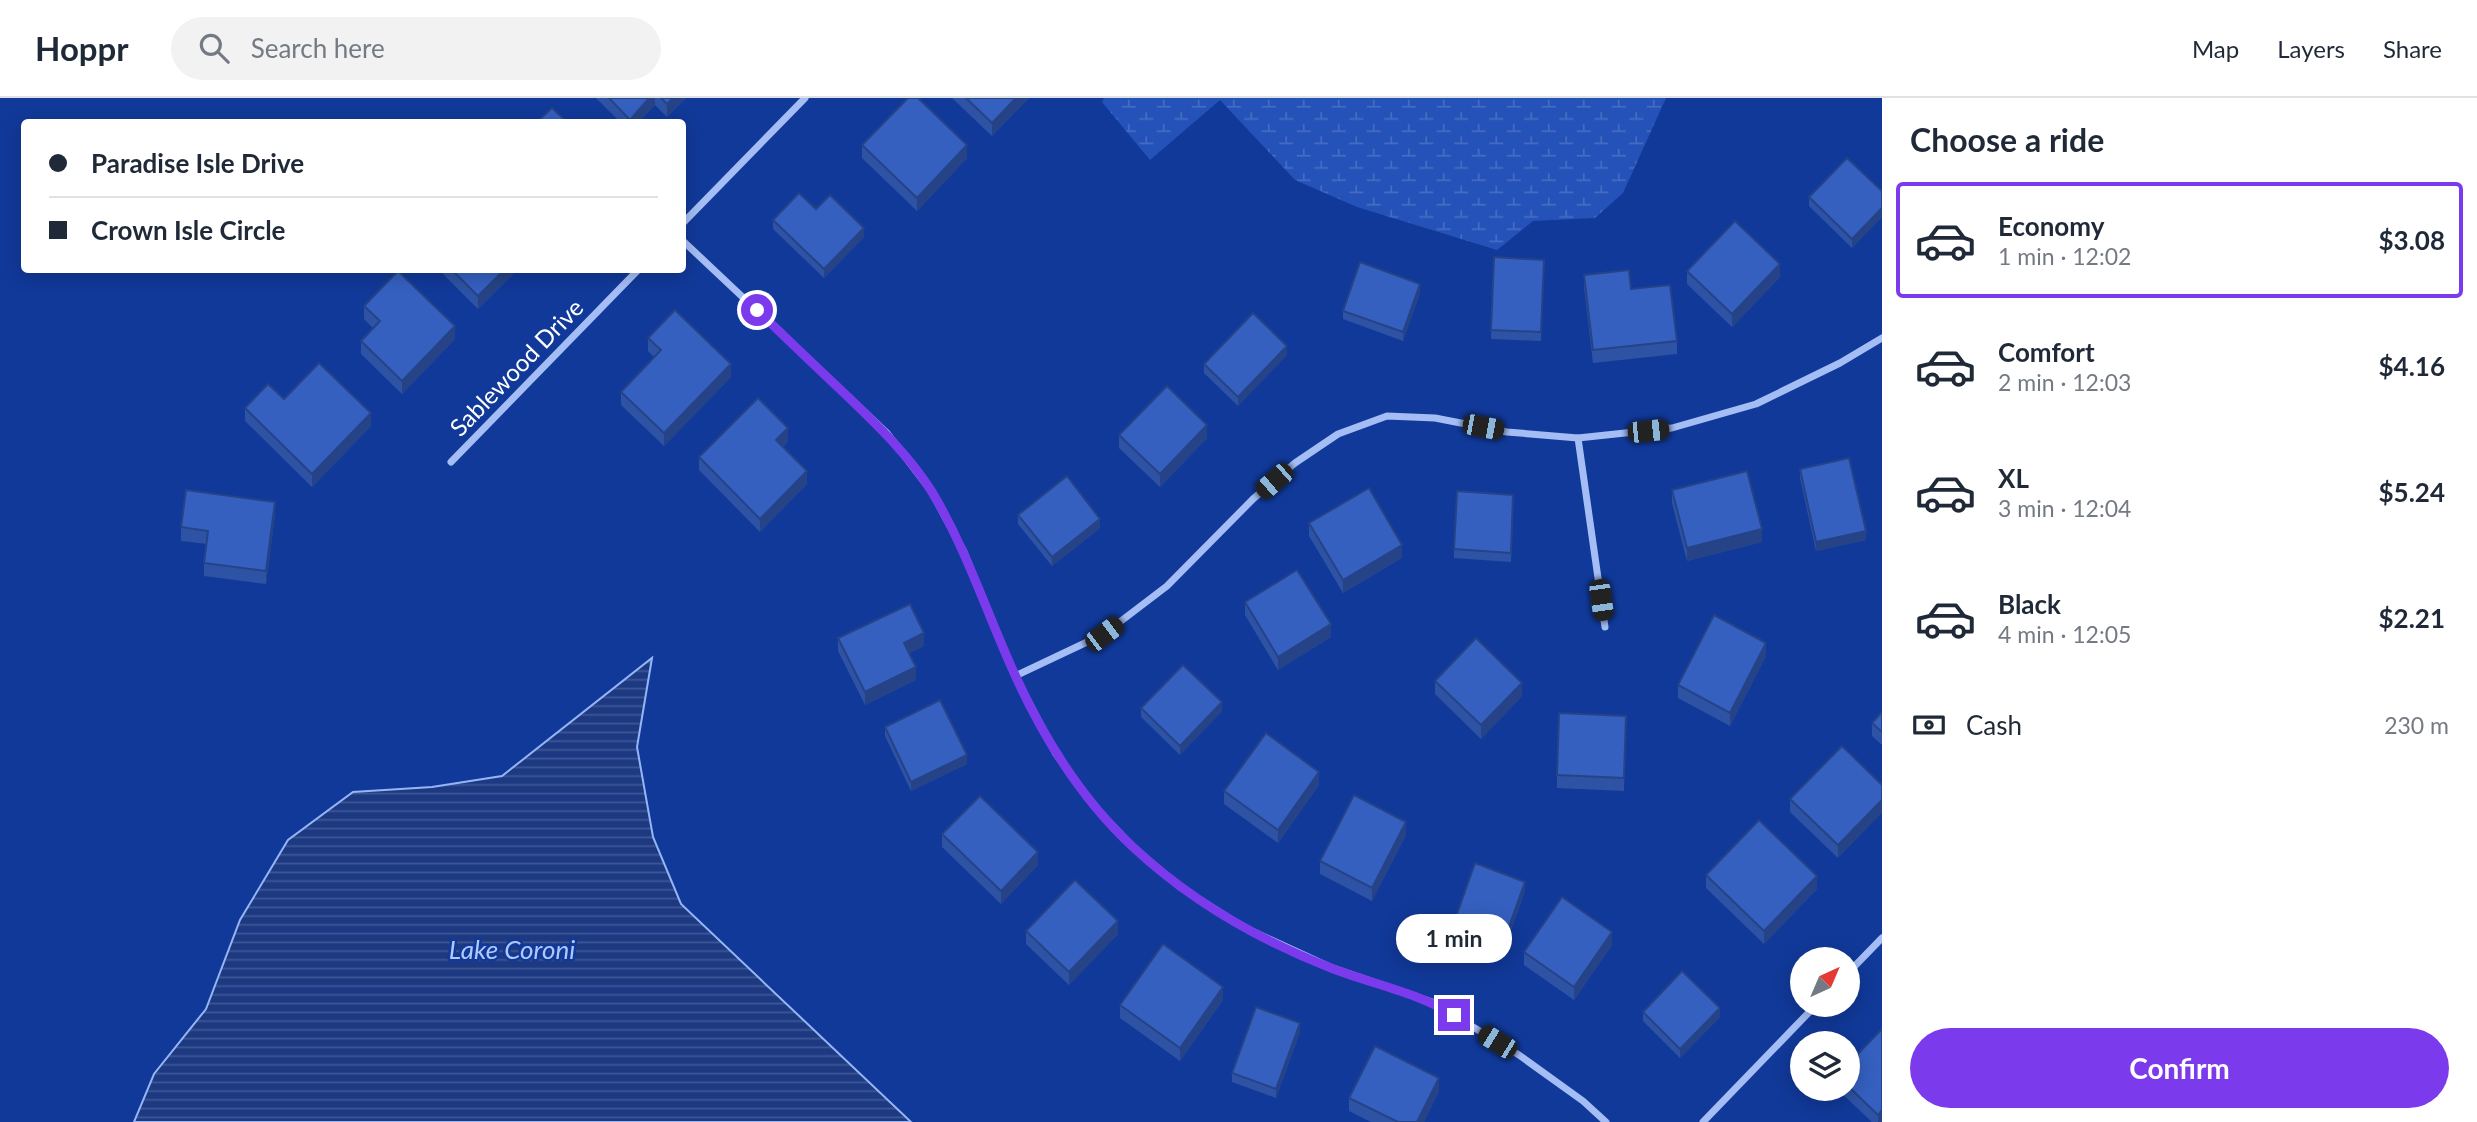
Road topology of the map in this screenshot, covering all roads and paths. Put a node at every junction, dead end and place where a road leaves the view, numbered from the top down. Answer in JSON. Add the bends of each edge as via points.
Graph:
{"nodes":[{"id":1,"x":805,"y":98,"type":"edge"},
{"id":2,"x":686,"y":220,"type":"edge"},
{"id":3,"x":686,"y":244,"type":"edge"},
{"id":4,"x":635,"y":273,"type":"edge"},
{"id":5,"x":1882,"y":338,"type":"edge"},
{"id":6,"x":1578,"y":438,"type":"junction"},
{"id":7,"x":451,"y":462,"type":"dead end"},
{"id":8,"x":1605,"y":627,"type":"dead end"},
{"id":9,"x":1015,"y":676,"type":"junction"},
{"id":10,"x":1882,"y":938,"type":"edge"},
{"id":11,"x":1860,"y":961,"type":"edge"},
{"id":12,"x":1804,"y":1017,"type":"edge"},
{"id":13,"x":1606,"y":1122,"type":"edge"},
{"id":14,"x":1703,"y":1122,"type":"edge"}],
"edges":[{"from":1,"to":2,"type":"street"},
{"from":3,"to":9,"type":"street","via":[[887,433],[931,491],[964,552]]},
{"from":4,"to":7,"type":"street","name":"Sablewood Drive"},
{"from":5,"to":6,"type":"street","via":[[1756,404],[1672,428]]},
{"from":6,"to":8,"type":"street"},
{"from":6,"to":9,"type":"street","via":[[1507,432],[1435,418],[1387,416],[1338,434],[1295,463],[1167,586],[1104,634]]},
{"from":9,"to":13,"type":"street","via":[[1056,754],[1093,805],[1180,887],[1243,927],[1330,967],[1432,1002],[1519,1055]]},
{"from":10,"to":11,"type":"street"},
{"from":12,"to":14,"type":"street"}]}
